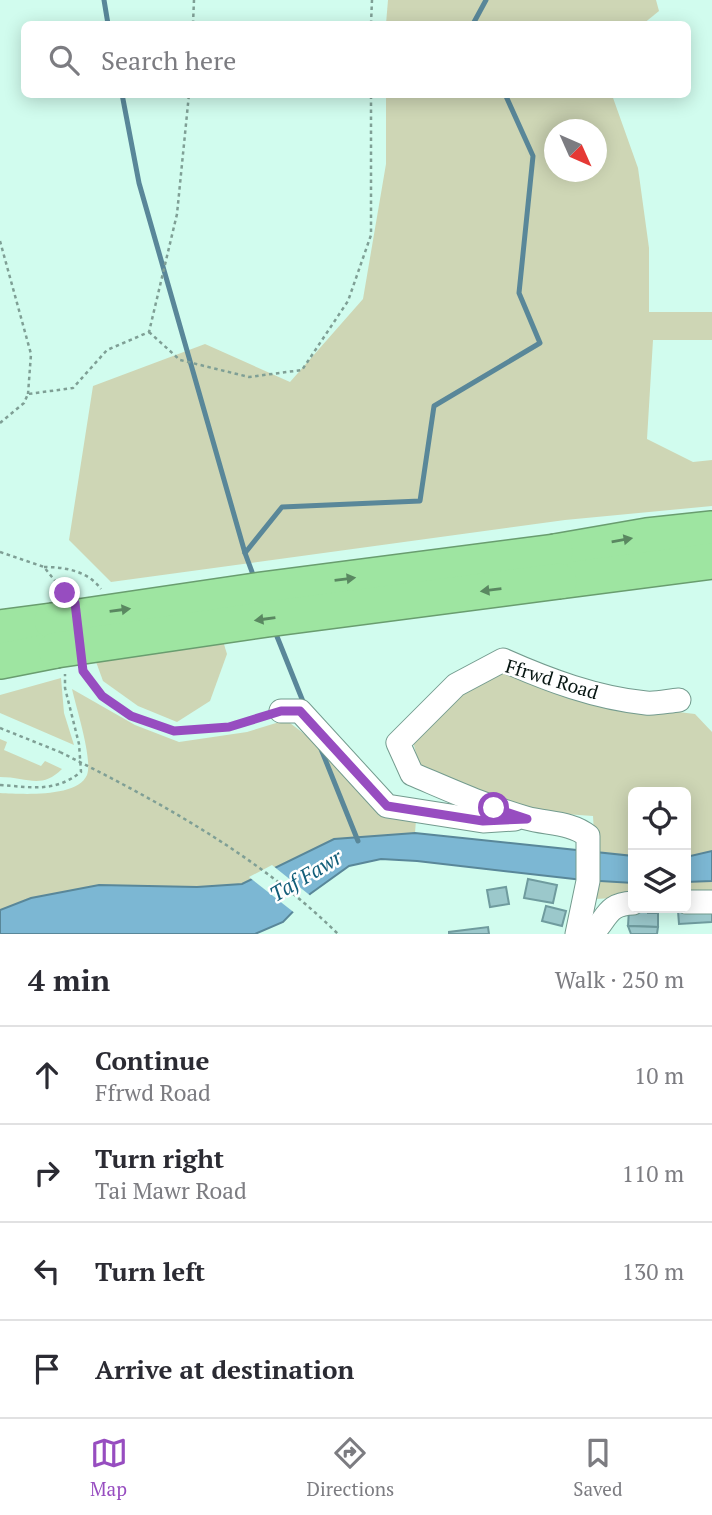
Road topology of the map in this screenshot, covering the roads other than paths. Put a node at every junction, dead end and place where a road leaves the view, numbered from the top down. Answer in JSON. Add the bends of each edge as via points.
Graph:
{"nodes":[{"id":1,"x":712,"y":529,"type":"edge"},
{"id":2,"x":712,"y":561,"type":"edge"},
{"id":3,"x":557,"y":566,"type":"junction"},
{"id":4,"x":0,"y":628,"type":"edge"},
{"id":5,"x":65,"y":641,"type":"junction"},
{"id":6,"x":0,"y":661,"type":"edge"},
{"id":7,"x":678,"y":700,"type":"dead end"},
{"id":8,"x":281,"y":711,"type":"road end"},
{"id":9,"x":527,"y":819,"type":"junction"},
{"id":10,"x":691,"y":902,"type":"edge"},
{"id":11,"x":712,"y":902,"type":"edge"},
{"id":12,"x":628,"y":903,"type":"edge"},
{"id":13,"x":577,"y":934,"type":"edge"},
{"id":14,"x":592,"y":934,"type":"edge"}],
"edges":[{"from":3,"to":1,"type":"highway","one_way":true,"via":[[647,536]]},
{"from":2,"to":3,"type":"highway"},
{"from":3,"to":5,"type":"highway","bridge":true,"via":[[267,619]]},
{"from":4,"to":5,"type":"highway"},
{"from":5,"to":6,"type":"highway"},
{"from":7,"to":9,"type":"street","name":"Ffrwd Road","via":[[648,704],[588,692],[503,660],[456,685],[398,743],[412,774]]},
{"from":8,"to":9,"type":"street","via":[[300,711],[387,806],[483,821]]},
{"from":9,"to":13,"type":"street","name":"Ffrwd Road","via":[[578,828],[588,836],[588,881]]},
{"from":10,"to":11,"type":"street"},
{"from":12,"to":14,"type":"street","via":[[612,908]]}]}
